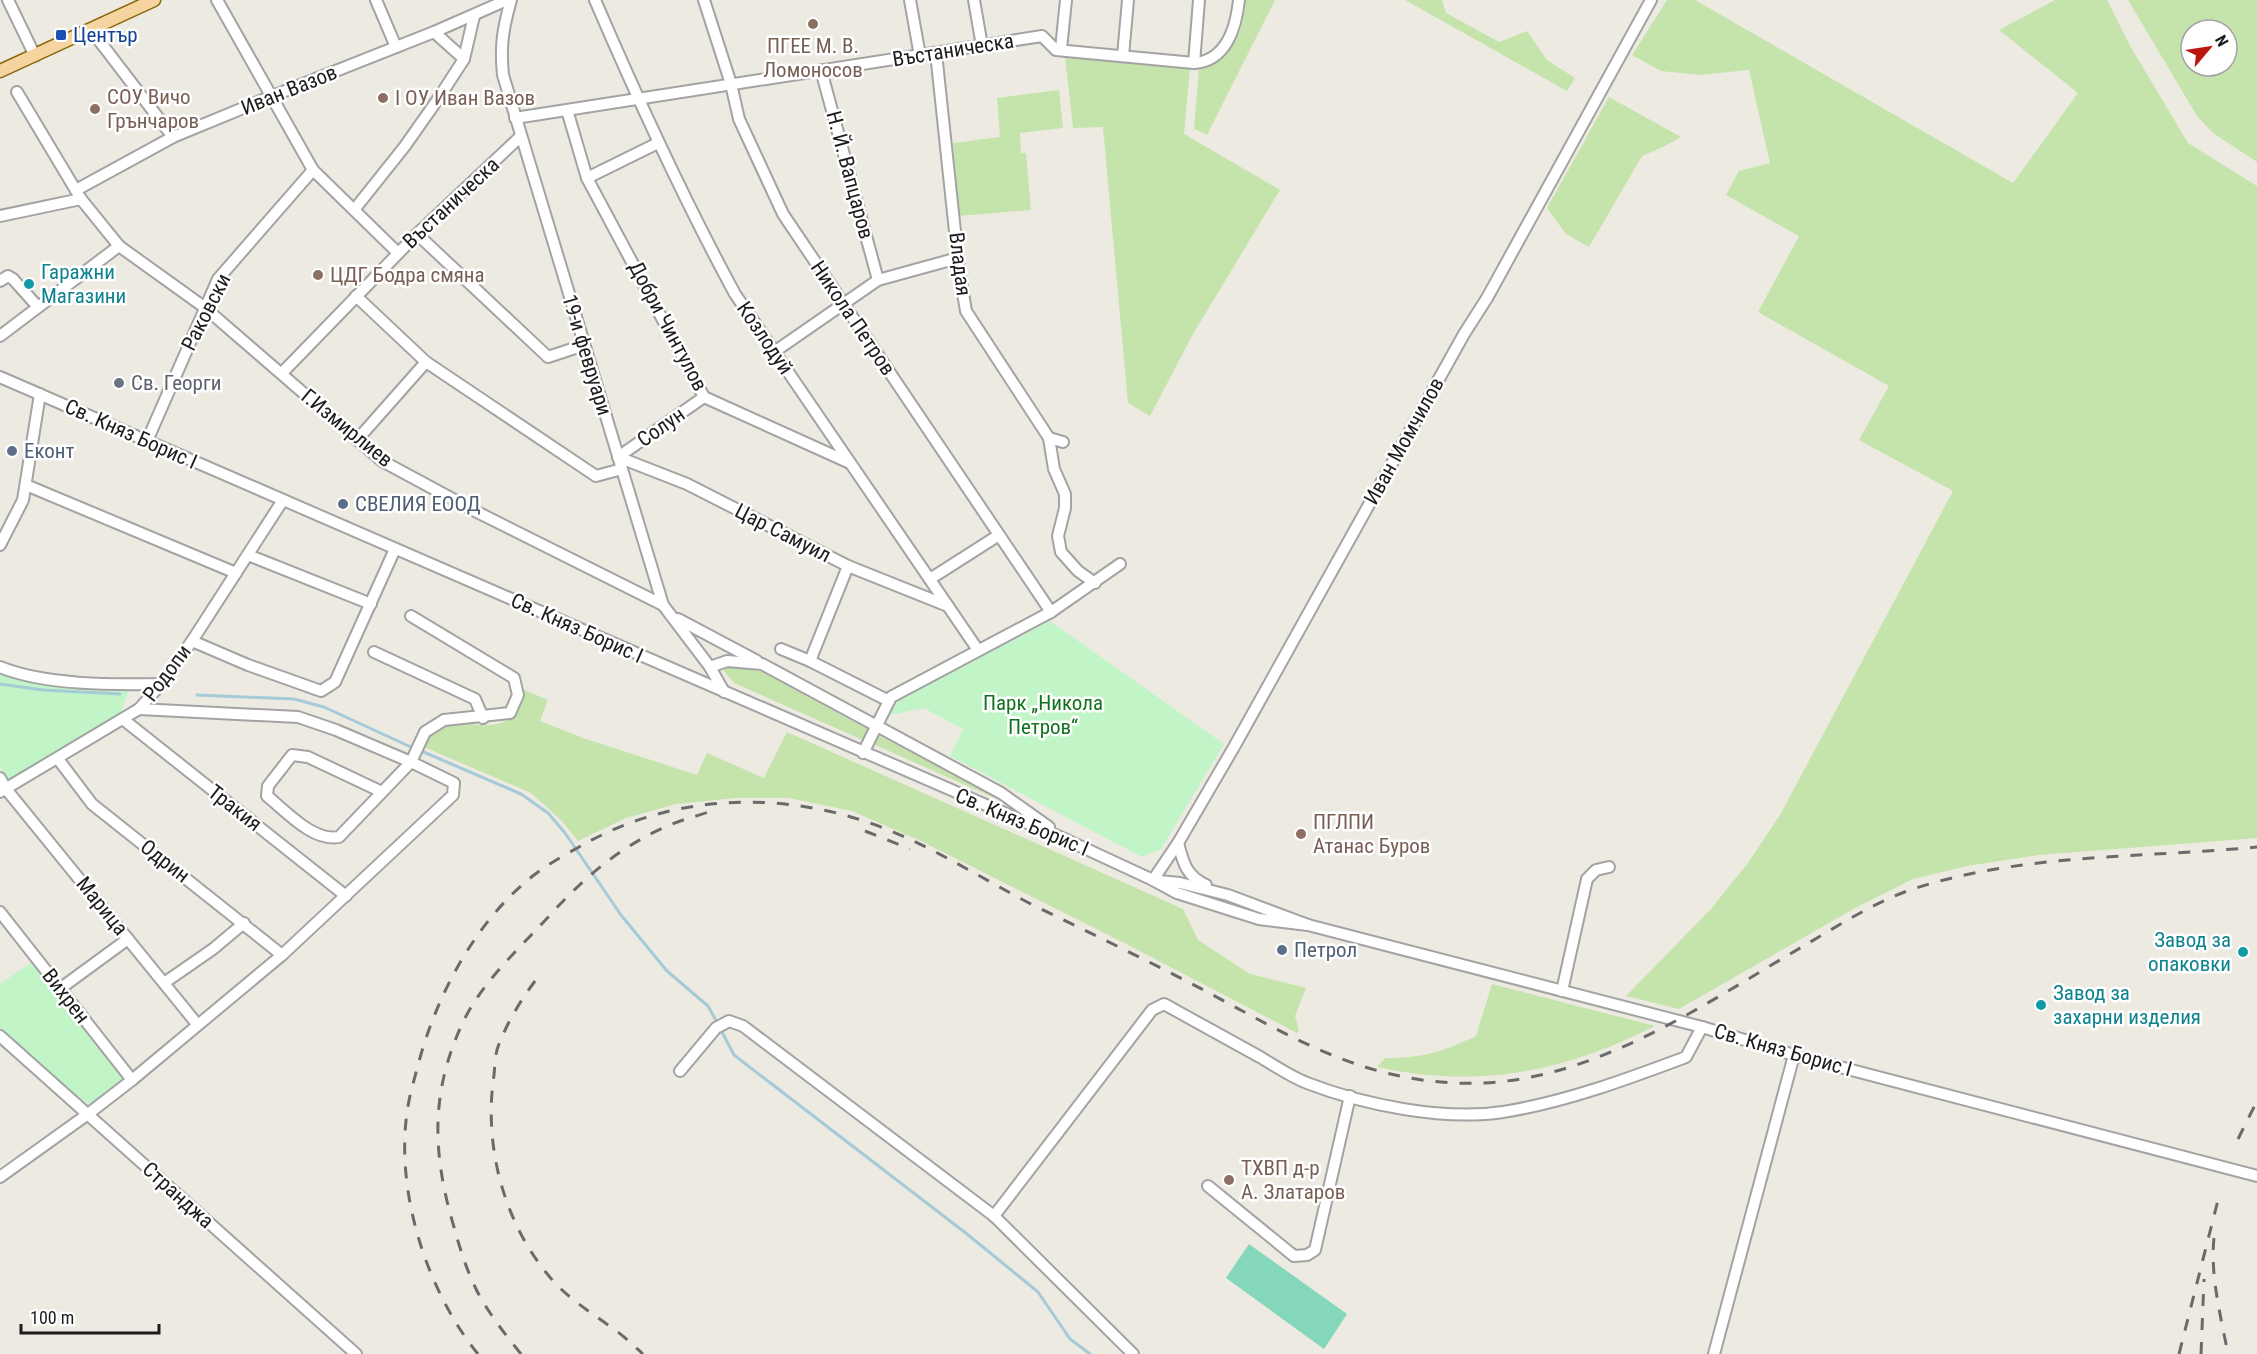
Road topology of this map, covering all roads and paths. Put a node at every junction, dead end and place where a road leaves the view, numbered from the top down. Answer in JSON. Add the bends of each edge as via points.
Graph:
{"nodes":[{"id":1,"x":8,"y":0,"type":"edge"},
{"id":2,"x":153,"y":0,"type":"edge"},
{"id":3,"x":217,"y":0,"type":"edge"},
{"id":4,"x":376,"y":0,"type":"edge"},
{"id":5,"x":509,"y":0,"type":"edge"},
{"id":6,"x":595,"y":0,"type":"edge"},
{"id":7,"x":704,"y":0,"type":"edge"},
{"id":8,"x":910,"y":0,"type":"edge"},
{"id":9,"x":974,"y":0,"type":"edge"},
{"id":10,"x":1066,"y":0,"type":"edge"},
{"id":11,"x":1128,"y":0,"type":"edge"},
{"id":12,"x":1199,"y":0,"type":"edge"},
{"id":13,"x":1239,"y":0,"type":"edge"},
{"id":14,"x":1651,"y":0,"type":"edge"},
{"id":15,"x":474,"y":16,"type":"junction"},
{"id":16,"x":91,"y":30,"type":"junction"},
{"id":17,"x":435,"y":32,"type":"junction"},
{"id":18,"x":982,"y":46,"type":"junction"},
{"id":19,"x":396,"y":47,"type":"junction"},
{"id":20,"x":1061,"y":50,"type":"junction"},
{"id":21,"x":936,"y":53,"type":"junction"},
{"id":22,"x":35,"y":56,"type":"junction"},
{"id":23,"x":920,"y":56,"type":"junction"},
{"id":24,"x":1123,"y":56,"type":"junction"},
{"id":25,"x":464,"y":59,"type":"junction"},
{"id":26,"x":1194,"y":63,"type":"junction"},
{"id":27,"x":821,"y":70,"type":"junction"},
{"id":28,"x":0,"y":71,"type":"edge"},
{"id":29,"x":731,"y":84,"type":"junction"},
{"id":30,"x":17,"y":92,"type":"dead end"},
{"id":31,"x":270,"y":97,"type":"junction"},
{"id":32,"x":637,"y":98,"type":"junction"},
{"id":33,"x":567,"y":110,"type":"junction"},
{"id":34,"x":515,"y":118,"type":"junction"},
{"id":35,"x":521,"y":136,"type":"junction"},
{"id":36,"x":173,"y":137,"type":"junction"},
{"id":37,"x":658,"y":143,"type":"junction"},
{"id":38,"x":313,"y":170,"type":"junction"},
{"id":39,"x":587,"y":178,"type":"junction"},
{"id":40,"x":79,"y":195,"type":"junction"},
{"id":41,"x":354,"y":210,"type":"junction"},
{"id":42,"x":0,"y":216,"type":"edge"},
{"id":43,"x":417,"y":234,"type":"junction"},
{"id":44,"x":119,"y":246,"type":"junction"},
{"id":45,"x":398,"y":253,"type":"junction"},
{"id":46,"x":958,"y":258,"type":"junction"},
{"id":47,"x":879,"y":280,"type":"junction"},
{"id":48,"x":0,"y":281,"type":"edge"},
{"id":49,"x":356,"y":296,"type":"junction"},
{"id":50,"x":844,"y":303,"type":"junction"},
{"id":51,"x":38,"y":307,"type":"junction"},
{"id":52,"x":204,"y":307,"type":"junction"},
{"id":53,"x":1,"y":333,"type":"edge"},
{"id":54,"x":584,"y":345,"type":"junction"},
{"id":55,"x":774,"y":352,"type":"junction"},
{"id":56,"x":426,"y":362,"type":"junction"},
{"id":57,"x":282,"y":373,"type":"junction"},
{"id":58,"x":0,"y":377,"type":"edge"},
{"id":59,"x":40,"y":394,"type":"junction"},
{"id":60,"x":704,"y":398,"type":"junction"},
{"id":61,"x":1050,"y":438,"type":"junction"},
{"id":62,"x":357,"y":440,"type":"junction"},
{"id":63,"x":147,"y":441,"type":"junction"},
{"id":64,"x":1063,"y":442,"type":"dead end"},
{"id":65,"x":618,"y":457,"type":"junction"},
{"id":66,"x":850,"y":463,"type":"junction"},
{"id":67,"x":622,"y":469,"type":"junction"},
{"id":68,"x":26,"y":485,"type":"junction"},
{"id":69,"x":283,"y":500,"type":"junction"},
{"id":70,"x":999,"y":535,"type":"junction"},
{"id":71,"x":1,"y":542,"type":"edge"},
{"id":72,"x":395,"y":549,"type":"junction"},
{"id":73,"x":248,"y":555,"type":"junction"},
{"id":74,"x":1120,"y":564,"type":"dead end"},
{"id":75,"x":848,"y":566,"type":"junction"},
{"id":76,"x":236,"y":573,"type":"junction"},
{"id":77,"x":930,"y":579,"type":"junction"},
{"id":78,"x":1095,"y":583,"type":"junction"},
{"id":79,"x":371,"y":604,"type":"junction"},
{"id":80,"x":663,"y":605,"type":"junction"},
{"id":81,"x":949,"y":606,"type":"junction"},
{"id":82,"x":1051,"y":612,"type":"junction"},
{"id":83,"x":411,"y":616,"type":"dead end"},
{"id":84,"x":675,"y":618,"type":"junction"},
{"id":85,"x":192,"y":641,"type":"junction"},
{"id":86,"x":781,"y":649,"type":"dead end"},
{"id":87,"x":978,"y":650,"type":"junction"},
{"id":88,"x":374,"y":652,"type":"dead end"},
{"id":89,"x":810,"y":661,"type":"junction"},
{"id":90,"x":762,"y":664,"type":"junction"},
{"id":91,"x":0,"y":667,"type":"edge"},
{"id":92,"x":711,"y":667,"type":"junction"},
{"id":93,"x":161,"y":684,"type":"junction"},
{"id":94,"x":724,"y":692,"type":"junction"},
{"id":95,"x":889,"y":701,"type":"junction"},
{"id":96,"x":139,"y":709,"type":"junction"},
{"id":97,"x":483,"y":718,"type":"junction"},
{"id":98,"x":124,"y":720,"type":"junction"},
{"id":99,"x":878,"y":726,"type":"junction"},
{"id":100,"x":863,"y":753,"type":"junction"},
{"id":101,"x":58,"y":759,"type":"junction"},
{"id":102,"x":411,"y":762,"type":"junction"},
{"id":103,"x":0,"y":778,"type":"edge"},
{"id":104,"x":3,"y":790,"type":"edge"},
{"id":105,"x":382,"y":792,"type":"junction"},
{"id":106,"x":1069,"y":841,"type":"junction"},
{"id":107,"x":1178,"y":843,"type":"junction"},
{"id":108,"x":1609,"y":867,"type":"dead end"},
{"id":109,"x":1153,"y":880,"type":"junction"},
{"id":110,"x":1228,"y":895,"type":"junction"},
{"id":111,"x":346,"y":896,"type":"junction"},
{"id":112,"x":0,"y":912,"type":"edge"},
{"id":113,"x":244,"y":923,"type":"junction"},
{"id":114,"x":1308,"y":925,"type":"junction"},
{"id":115,"x":128,"y":939,"type":"junction"},
{"id":116,"x":282,"y":955,"type":"junction"},
{"id":117,"x":164,"y":983,"type":"junction"},
{"id":118,"x":61,"y":988,"type":"junction"},
{"id":119,"x":1562,"y":991,"type":"junction"},
{"id":120,"x":197,"y":1024,"type":"junction"},
{"id":121,"x":1702,"y":1027,"type":"junction"},
{"id":122,"x":0,"y":1036,"type":"edge"},
{"id":123,"x":1794,"y":1055,"type":"junction"},
{"id":124,"x":680,"y":1071,"type":"dead end"},
{"id":125,"x":132,"y":1080,"type":"junction"},
{"id":126,"x":1350,"y":1096,"type":"junction"},
{"id":127,"x":88,"y":1114,"type":"junction"},
{"id":128,"x":2257,"y":1176,"type":"edge"},
{"id":129,"x":0,"y":1177,"type":"edge"},
{"id":130,"x":1208,"y":1186,"type":"dead end"},
{"id":131,"x":994,"y":1216,"type":"junction"},
{"id":132,"x":356,"y":1354,"type":"edge"},
{"id":133,"x":1133,"y":1354,"type":"edge"},
{"id":134,"x":1714,"y":1354,"type":"edge"}],
"edges":[{"from":1,"to":22,"type":"street"},
{"from":2,"to":16,"type":"main road"},
{"from":3,"to":31,"type":"street"},
{"from":4,"to":19,"type":"street"},
{"from":5,"to":15,"type":"street","name":"Иван Вазов"},
{"from":5,"to":34,"type":"street","name":"19-и февруари","via":[[500,53]]},
{"from":6,"to":32,"type":"street","name":"Козлодуй"},
{"from":7,"to":29,"type":"street","name":"Никола Петров"},
{"from":8,"to":23,"type":"street"},
{"from":9,"to":18,"type":"street"},
{"from":10,"to":20,"type":"street"},
{"from":11,"to":24,"type":"street"},
{"from":12,"to":26,"type":"street"},
{"from":13,"to":26,"type":"street","via":[[1237,21],[1215,58]]},
{"from":14,"to":107,"type":"street","name":"Иван Момчилов"},
{"from":15,"to":17,"type":"street","name":"Иван Вазов"},
{"from":15,"to":25,"type":"street"},
{"from":16,"to":22,"type":"main road"},
{"from":16,"to":36,"type":"street"},
{"from":17,"to":19,"type":"street","name":"Иван Вазов"},
{"from":17,"to":25,"type":"street"},
{"from":18,"to":20,"type":"street","name":"Въстаническа","via":[[1042,36]]},
{"from":18,"to":21,"type":"street","name":"Въстаническа"},
{"from":19,"to":31,"type":"street","name":"Иван Вазов"},
{"from":20,"to":24,"type":"street","name":"Въстаническа"},
{"from":21,"to":23,"type":"street","name":"Въстаническа"},
{"from":21,"to":46,"type":"street","name":"Владая"},
{"from":22,"to":28,"type":"main road"},
{"from":23,"to":27,"type":"street","name":"Въстаническа"},
{"from":24,"to":26,"type":"street","name":"Въстаническа"},
{"from":25,"to":41,"type":"street","via":[[405,146]]},
{"from":27,"to":29,"type":"street","name":"Въстаническа"},
{"from":27,"to":47,"type":"street","name":"Н. Й. Вапцаров"},
{"from":29,"to":32,"type":"street","name":"Въстаническа"},
{"from":29,"to":50,"type":"street","name":"Никола Петров","via":[[739,119],[783,214]]},
{"from":30,"to":40,"type":"street","name":"Г.Измирлиев"},
{"from":31,"to":36,"type":"street","name":"Иван Вазов"},
{"from":31,"to":38,"type":"street"},
{"from":32,"to":33,"type":"street","name":"Въстаническа"},
{"from":32,"to":37,"type":"street","name":"Козлодуй"},
{"from":33,"to":34,"type":"street","name":"Въстаническа"},
{"from":33,"to":39,"type":"street","name":"Добри Чинтулов"},
{"from":34,"to":35,"type":"street","name":"19-и февруари"},
{"from":35,"to":43,"type":"street","name":"Въстаническа"},
{"from":35,"to":54,"type":"street","name":"19-и февруари"},
{"from":36,"to":40,"type":"street","name":"Иван Вазов"},
{"from":37,"to":39,"type":"street"},
{"from":37,"to":55,"type":"street","name":"Козлодуй","via":[[735,294]]},
{"from":38,"to":41,"type":"street"},
{"from":38,"to":52,"type":"street","name":"Раковски","via":[[218,279]]},
{"from":39,"to":60,"type":"street","name":"Добри Чинтулов"},
{"from":40,"to":42,"type":"street","name":"Иван Вазов"},
{"from":40,"to":44,"type":"street","name":"Г.Измирлиев"},
{"from":41,"to":45,"type":"street"},
{"from":43,"to":45,"type":"street","name":"Въстаническа"},
{"from":43,"to":54,"type":"street","via":[[548,357]]},
{"from":44,"to":51,"type":"street"},
{"from":44,"to":52,"type":"street","name":"Г.Измирлиев"},
{"from":45,"to":49,"type":"street","name":"Въстаническа"},
{"from":46,"to":47,"type":"street"},
{"from":46,"to":61,"type":"street","name":"Владая","via":[[966,311]]},
{"from":47,"to":50,"type":"street"},
{"from":48,"to":51,"type":"street","via":[[8,276],[13,279]]},
{"from":49,"to":56,"type":"street"},
{"from":49,"to":57,"type":"street","name":"Въстаническа"},
{"from":50,"to":55,"type":"street"},
{"from":50,"to":70,"type":"street","name":"Никола Петров"},
{"from":51,"to":53,"type":"street"},
{"from":52,"to":57,"type":"street","name":"Г.Измирлиев"},
{"from":52,"to":63,"type":"street","name":"Раковски"},
{"from":54,"to":65,"type":"street","name":"19-и февруари"},
{"from":55,"to":66,"type":"street","name":"Козлодуй"},
{"from":56,"to":62,"type":"street"},
{"from":56,"to":67,"type":"street","via":[[596,476]]},
{"from":57,"to":62,"type":"street","name":"Г.Измирлиев"},
{"from":58,"to":59,"type":"street","name":"Св. Княз Борис I"},
{"from":59,"to":63,"type":"street","name":"Св. Княз Борис I"},
{"from":59,"to":68,"type":"street"},
{"from":60,"to":65,"type":"street","name":"Солун"},
{"from":60,"to":66,"type":"street","name":"Добри Чинтулов"},
{"from":61,"to":64,"type":"street"},
{"from":61,"to":78,"type":"street","via":[[1054,469],[1065,494],[1058,537],[1061,552]]},
{"from":62,"to":80,"type":"street","name":"Г.Измирлиев","via":[[382,462]]},
{"from":63,"to":69,"type":"street","name":"Св. Княз Борис I"},
{"from":65,"to":67,"type":"street","name":"19-и февруари"},
{"from":65,"to":75,"type":"street","name":"Цар Самуил","via":[[687,484]]},
{"from":66,"to":77,"type":"street","name":"Козлодуй"},
{"from":67,"to":80,"type":"street","name":"19-и февруари"},
{"from":68,"to":71,"type":"street","via":[[23,500]]},
{"from":68,"to":76,"type":"street"},
{"from":69,"to":72,"type":"street","name":"Св. Княз Борис I"},
{"from":69,"to":73,"type":"street","name":"Родопи"},
{"from":70,"to":77,"type":"street"},
{"from":70,"to":82,"type":"street","name":"Никола Петров"},
{"from":72,"to":79,"type":"street"},
{"from":72,"to":94,"type":"street","name":"Св. Княз Борис I"},
{"from":73,"to":76,"type":"street","name":"Родопи"},
{"from":73,"to":79,"type":"street"},
{"from":74,"to":78,"type":"street"},
{"from":75,"to":81,"type":"street","name":"Цар Самуил"},
{"from":75,"to":89,"type":"street"},
{"from":76,"to":85,"type":"street","name":"Родопи"},
{"from":77,"to":81,"type":"street","name":"Козлодуй"},
{"from":78,"to":82,"type":"street"},
{"from":79,"to":85,"type":"street","via":[[335,682],[321,691]]},
{"from":80,"to":84,"type":"street","name":"19-и февруари"},
{"from":81,"to":87,"type":"street","name":"Козлодуй"},
{"from":82,"to":87,"type":"street"},
{"from":83,"to":97,"type":"street","via":[[514,678],[518,695],[510,713]]},
{"from":84,"to":90,"type":"street"},
{"from":84,"to":92,"type":"street","name":"19-и февруари"},
{"from":85,"to":93,"type":"street","name":"Родопи"},
{"from":86,"to":89,"type":"street"},
{"from":87,"to":95,"type":"street"},
{"from":88,"to":97,"type":"street","via":[[475,699]]},
{"from":89,"to":95,"type":"street"},
{"from":90,"to":92,"type":"street","via":[[727,661]]},
{"from":90,"to":99,"type":"street"},
{"from":91,"to":93,"type":"street","via":[[44,679]]},
{"from":92,"to":94,"type":"street","name":"19-и февруари"},
{"from":93,"to":96,"type":"street","name":"Родопи"},
{"from":94,"to":100,"type":"street","name":"Св. Княз Борис I"},
{"from":95,"to":99,"type":"street"},
{"from":96,"to":98,"type":"street","name":"Родопи"},
{"from":96,"to":102,"type":"street","via":[[298,717]]},
{"from":97,"to":102,"type":"street","via":[[444,720],[425,732]]},
{"from":98,"to":101,"type":"street","name":"Родопи"},
{"from":98,"to":111,"type":"street","name":"Тракия"},
{"from":99,"to":100,"type":"street"},
{"from":99,"to":106,"type":"street","via":[[1001,794]]},
{"from":100,"to":106,"type":"street","name":"Св. Княз Борис I"},
{"from":101,"to":104,"type":"street","name":"Родопи"},
{"from":101,"to":113,"type":"street","name":"Одрин","via":[[92,804]]},
{"from":102,"to":105,"type":"street"},
{"from":102,"to":111,"type":"street","via":[[454,783],[453,795]]},
{"from":103,"to":104,"type":"street","name":"Марица"},
{"from":104,"to":115,"type":"street","name":"Марица"},
{"from":105,"to":105,"type":"street","via":[[308,756],[292,755],[268,786],[267,796],[313,832],[331,838],[339,837]]},
{"from":106,"to":109,"type":"street","name":"Св. Княз Борис I"},
{"from":107,"to":109,"type":"street","name":"Иван Момчилов"},
{"from":107,"to":110,"type":"street","via":[[1191,877]]},
{"from":108,"to":119,"type":"street","via":[[1596,870],[1587,879]]},
{"from":109,"to":110,"type":"street","name":"Св. Княз Борис I"},
{"from":109,"to":114,"type":"street","name":"Св. Княз Борис I","via":[[1177,893],[1259,919]]},
{"from":110,"to":114,"type":"street","name":"Св. Княз Борис I"},
{"from":111,"to":116,"type":"street"},
{"from":112,"to":118,"type":"street","name":"Вихрен"},
{"from":113,"to":116,"type":"street","name":"Одрин"},
{"from":113,"to":117,"type":"street"},
{"from":114,"to":119,"type":"street","name":"Св. Княз Борис I"},
{"from":115,"to":117,"type":"street","name":"Марица"},
{"from":115,"to":118,"type":"street"},
{"from":116,"to":120,"type":"street"},
{"from":117,"to":120,"type":"street","name":"Марица"},
{"from":118,"to":125,"type":"street","name":"Вихрен"},
{"from":119,"to":121,"type":"street","name":"Св. Княз Борис I"},
{"from":120,"to":125,"type":"street"},
{"from":121,"to":123,"type":"street","name":"Св. Княз Борис I"},
{"from":121,"to":126,"type":"street","via":[[1686,1057],[1538,1105],[1453,1115]]},
{"from":122,"to":127,"type":"street","name":"Странджа"},
{"from":123,"to":128,"type":"street","name":"Св. Княз Борис I"},
{"from":123,"to":134,"type":"street"},
{"from":124,"to":131,"type":"street","via":[[716,1028],[729,1021],[742,1026]]},
{"from":125,"to":127,"type":"street"},
{"from":126,"to":130,"type":"street","via":[[1315,1250],[1294,1256]]},
{"from":126,"to":131,"type":"street","via":[[1306,1083],[1164,1004],[1152,1010]]},
{"from":127,"to":129,"type":"street"},
{"from":127,"to":132,"type":"street","name":"Странджа"},
{"from":131,"to":133,"type":"street"}]}
